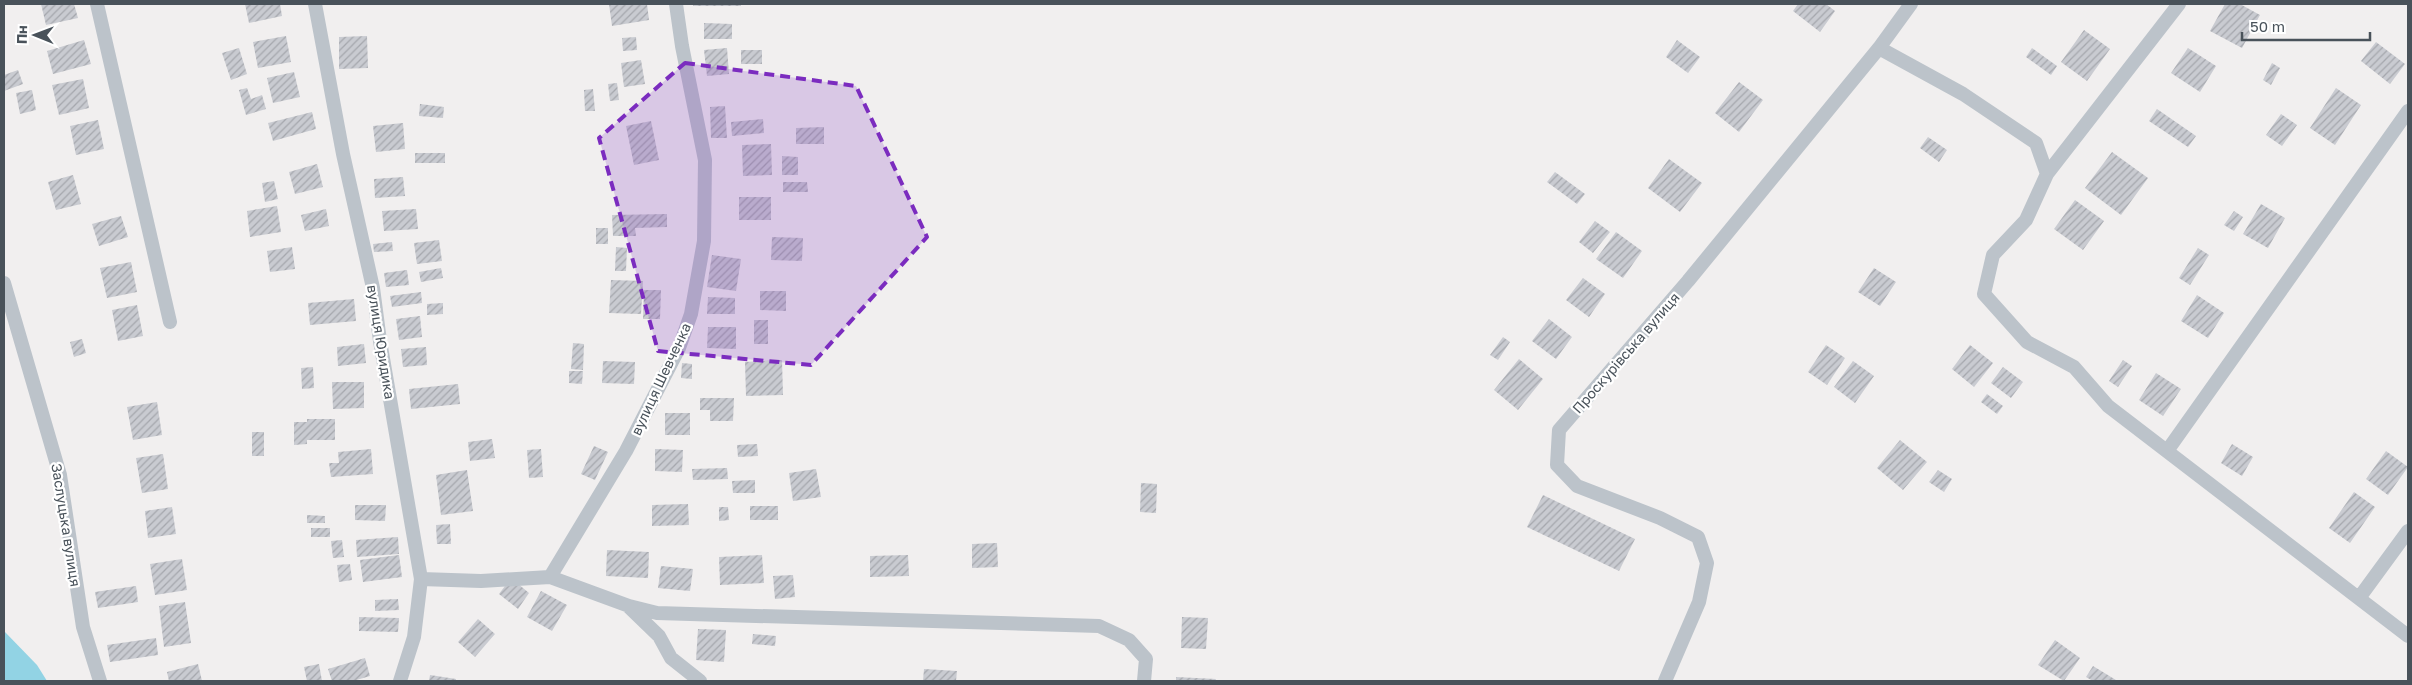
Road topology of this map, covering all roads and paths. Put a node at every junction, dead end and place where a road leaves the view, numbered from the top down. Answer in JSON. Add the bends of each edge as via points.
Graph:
{"nodes":[{"id":1,"x":97,"y":4,"type":"edge"},
{"id":2,"x":315,"y":4,"type":"edge"},
{"id":3,"x":676,"y":4,"type":"edge"},
{"id":4,"x":1912,"y":4,"type":"edge"},
{"id":5,"x":2178,"y":4,"type":"edge"},
{"id":6,"x":1879,"y":48,"type":"junction"},
{"id":7,"x":2408,"y":111,"type":"edge"},
{"id":8,"x":2047,"y":174,"type":"junction"},
{"id":9,"x":4,"y":283,"type":"edge"},
{"id":10,"x":170,"y":322,"type":"dead end"},
{"id":11,"x":2167,"y":451,"type":"junction"},
{"id":12,"x":2408,"y":531,"type":"edge"},
{"id":13,"x":550,"y":577,"type":"junction"},
{"id":14,"x":421,"y":579,"type":"junction"},
{"id":15,"x":2359,"y":598,"type":"junction"},
{"id":16,"x":629,"y":606,"type":"junction"},
{"id":17,"x":2408,"y":636,"type":"edge"},
{"id":18,"x":100,"y":681,"type":"edge"},
{"id":19,"x":400,"y":681,"type":"edge"},
{"id":20,"x":700,"y":681,"type":"edge"},
{"id":21,"x":1144,"y":681,"type":"edge"},
{"id":22,"x":1665,"y":681,"type":"edge"}],
"edges":[{"from":1,"to":10,"type":"street"},
{"from":2,"to":14,"type":"street","name":"вулиця Юридика","via":[[343,154],[373,288]]},
{"from":3,"to":13,"type":"street","name":"вулиця Шевченка","via":[[705,160],[704,241],[691,314],[679,348],[626,451]]},
{"from":4,"to":6,"type":"street","name":"Проскурівська вулиця"},
{"from":5,"to":8,"type":"street"},
{"from":6,"to":8,"type":"street","via":[[1963,94],[2036,143]]},
{"from":6,"to":22,"type":"street","name":"Проскурівська вулиця","via":[[1688,281],[1560,430],[1557,465],[1577,486],[1660,518],[1698,537],[1707,562],[1698,602]]},
{"from":7,"to":11,"type":"street"},
{"from":8,"to":11,"type":"street","via":[[2026,220],[1994,254],[1984,294],[2027,342],[2074,367],[2108,406]]},
{"from":9,"to":18,"type":"street","name":"Заслуцька вулиця","via":[[60,474],[83,627]]},
{"from":11,"to":15,"type":"street"},
{"from":12,"to":15,"type":"street"},
{"from":13,"to":14,"type":"street","via":[[481,581]]},
{"from":13,"to":16,"type":"street"},
{"from":14,"to":19,"type":"street","name":"вулиця Юридика","via":[[414,637]]},
{"from":15,"to":17,"type":"street"},
{"from":16,"to":20,"type":"street","via":[[659,636],[672,658]]},
{"from":16,"to":21,"type":"street","via":[[657,613],[1099,626],[1130,640],[1146,660]]}]}
